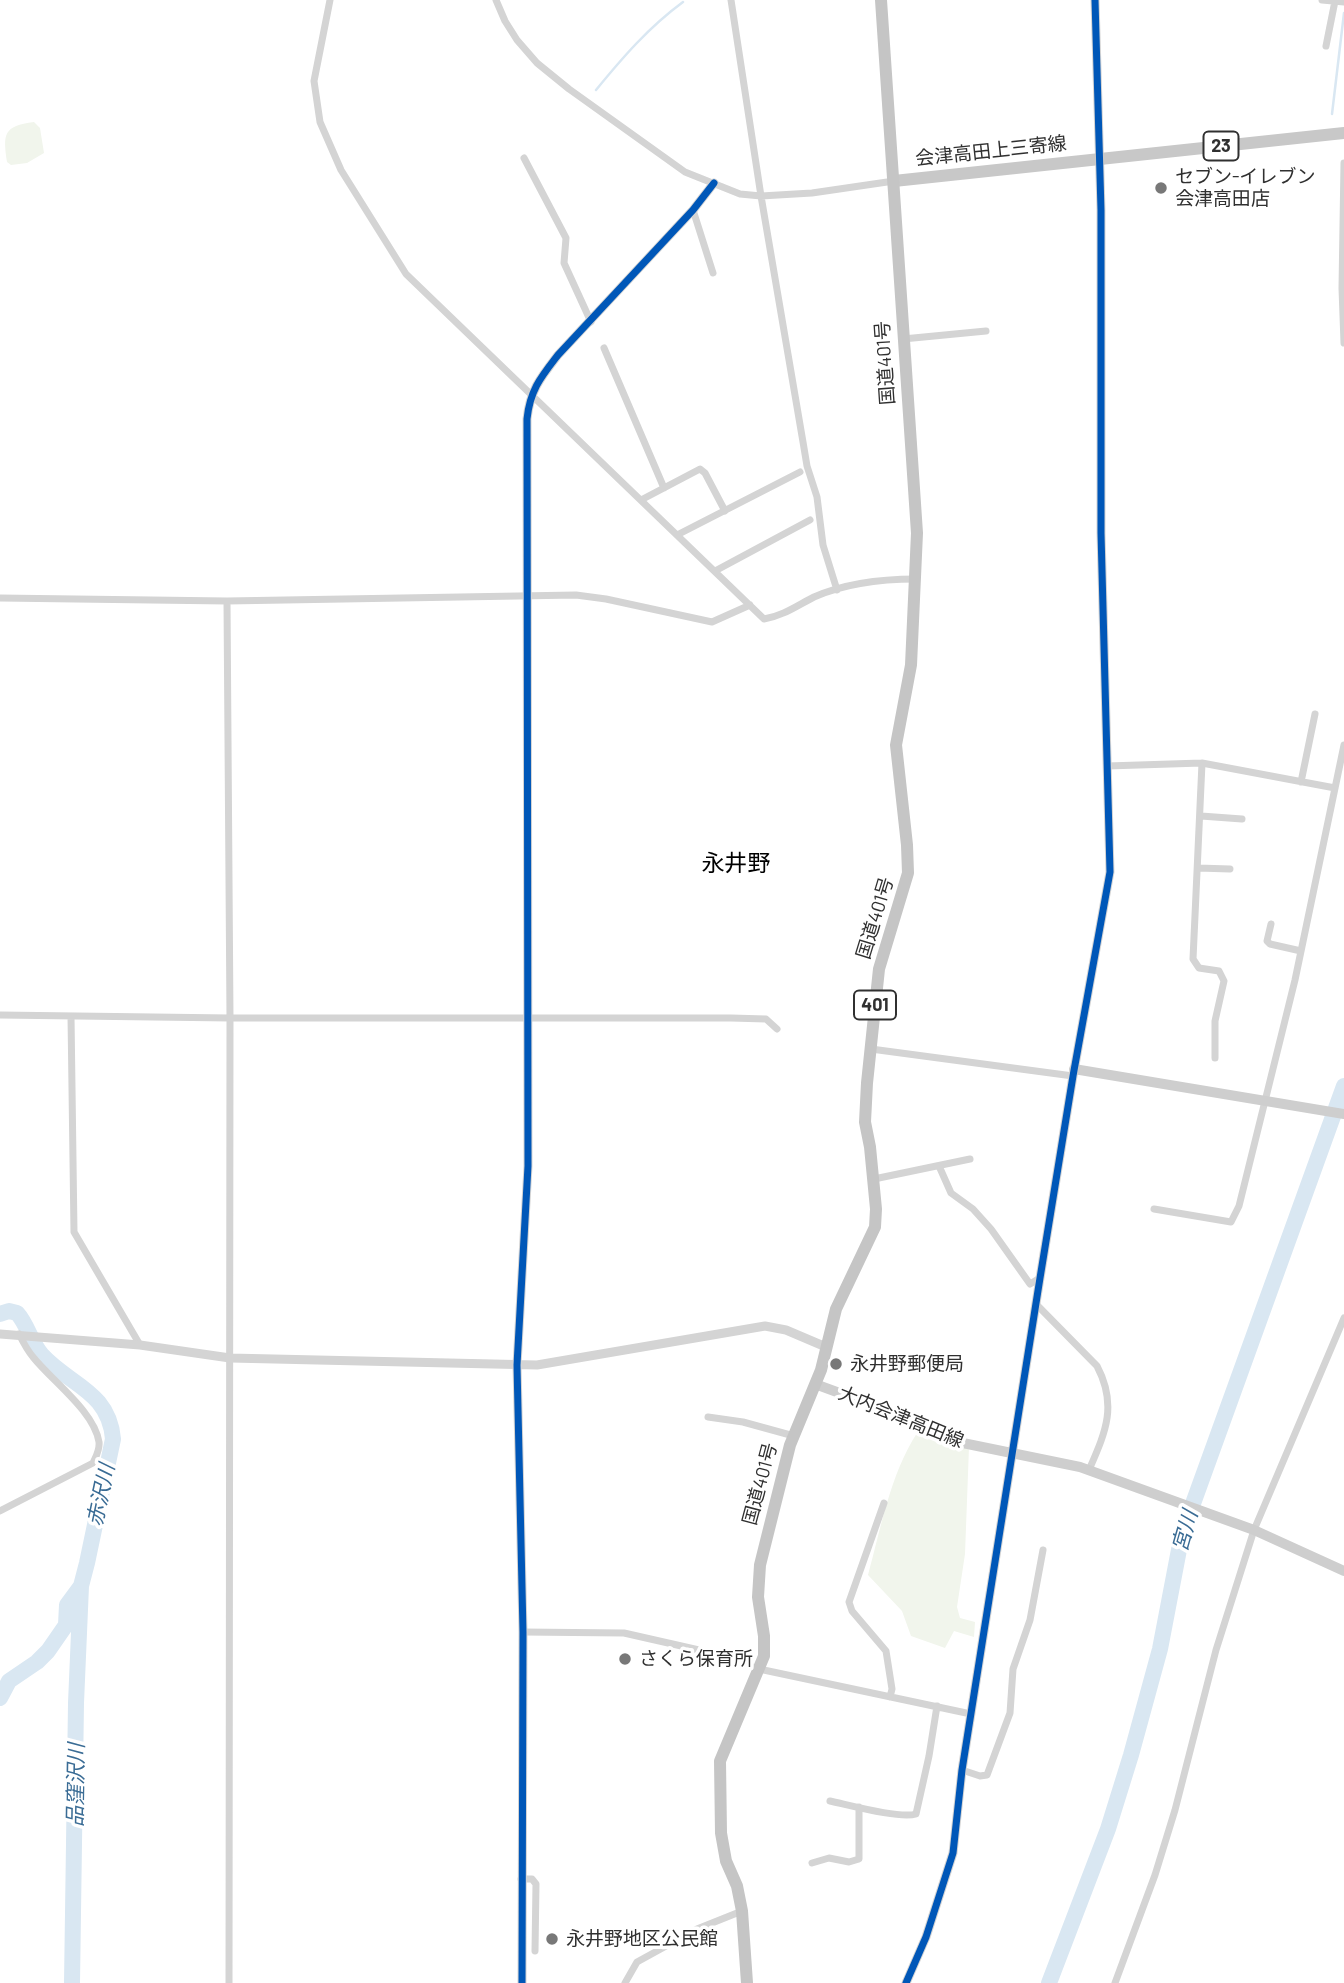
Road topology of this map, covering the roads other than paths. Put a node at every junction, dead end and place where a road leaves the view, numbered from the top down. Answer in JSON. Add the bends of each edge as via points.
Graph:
{"nodes":[{"id":1,"x":330,"y":0,"type":"edge"},
{"id":2,"x":496,"y":0,"type":"edge"},
{"id":3,"x":731,"y":0,"type":"edge"},
{"id":4,"x":881,"y":0,"type":"edge"},
{"id":5,"x":1095,"y":0,"type":"edge"},
{"id":6,"x":1322,"y":0,"type":"edge"},
{"id":7,"x":1335,"y":1,"type":"edge"},
{"id":8,"x":1344,"y":2,"type":"edge"},
{"id":9,"x":1325,"y":46,"type":"dead end"},
{"id":10,"x":1344,"y":133,"type":"edge"},
{"id":11,"x":524,"y":158,"type":"dead end"},
{"id":12,"x":1098,"y":158,"type":"junction"},
{"id":13,"x":1344,"y":163,"type":"edge"},
{"id":14,"x":894,"y":181,"type":"junction"},
{"id":15,"x":714,"y":183,"type":"junction"},
{"id":16,"x":761,"y":196,"type":"junction"},
{"id":17,"x":693,"y":210,"type":"junction"},
{"id":18,"x":713,"y":273,"type":"dead end"},
{"id":19,"x":591,"y":322,"type":"junction"},
{"id":20,"x":986,"y":331,"type":"dead end"},
{"id":21,"x":902,"y":339,"type":"junction"},
{"id":22,"x":1344,"y":343,"type":"edge"},
{"id":23,"x":604,"y":348,"type":"dead end"},
{"id":24,"x":531,"y":394,"type":"junction"},
{"id":25,"x":800,"y":472,"type":"dead end"},
{"id":26,"x":664,"y":488,"type":"junction"},
{"id":27,"x":641,"y":500,"type":"junction"},
{"id":28,"x":725,"y":511,"type":"junction"},
{"id":29,"x":810,"y":520,"type":"dead end"},
{"id":30,"x":677,"y":536,"type":"junction"},
{"id":31,"x":715,"y":571,"type":"junction"},
{"id":32,"x":916,"y":579,"type":"junction"},
{"id":33,"x":836,"y":590,"type":"junction"},
{"id":34,"x":526,"y":597,"type":"junction"},
{"id":35,"x":0,"y":598,"type":"edge"},
{"id":36,"x":227,"y":601,"type":"junction"},
{"id":37,"x":750,"y":605,"type":"junction"},
{"id":38,"x":1315,"y":714,"type":"dead end"},
{"id":39,"x":1344,"y":745,"type":"edge"},
{"id":40,"x":1202,"y":763,"type":"junction"},
{"id":41,"x":1107,"y":766,"type":"junction"},
{"id":42,"x":1301,"y":782,"type":"junction"},
{"id":43,"x":1335,"y":788,"type":"junction"},
{"id":44,"x":1201,"y":816,"type":"junction"},
{"id":45,"x":1242,"y":819,"type":"dead end"},
{"id":46,"x":1198,"y":868,"type":"junction"},
{"id":47,"x":1230,"y":869,"type":"dead end"},
{"id":48,"x":1270,"y":924,"type":"dead end"},
{"id":49,"x":1301,"y":951,"type":"junction"},
{"id":50,"x":0,"y":1015,"type":"edge"},
{"id":51,"x":71,"y":1016,"type":"junction"},
{"id":52,"x":230,"y":1018,"type":"junction"},
{"id":53,"x":527,"y":1018,"type":"junction"},
{"id":54,"x":777,"y":1029,"type":"dead end"},
{"id":55,"x":871,"y":1049,"type":"junction"},
{"id":56,"x":1215,"y":1058,"type":"dead end"},
{"id":57,"x":1073,"y":1072,"type":"junction"},
{"id":58,"x":1268,"y":1102,"type":"junction"},
{"id":59,"x":1344,"y":1114,"type":"edge"},
{"id":60,"x":970,"y":1159,"type":"dead end"},
{"id":61,"x":939,"y":1166,"type":"junction"},
{"id":62,"x":874,"y":1179,"type":"junction"},
{"id":63,"x":1154,"y":1209,"type":"dead end"},
{"id":64,"x":1040,"y":1278,"type":"junction"},
{"id":65,"x":1036,"y":1304,"type":"junction"},
{"id":66,"x":1344,"y":1318,"type":"edge"},
{"id":67,"x":0,"y":1334,"type":"edge"},
{"id":68,"x":19,"y":1334,"type":"junction"},
{"id":69,"x":140,"y":1345,"type":"junction"},
{"id":70,"x":826,"y":1347,"type":"junction"},
{"id":71,"x":230,"y":1358,"type":"junction"},
{"id":72,"x":517,"y":1365,"type":"junction"},
{"id":73,"x":815,"y":1384,"type":"junction"},
{"id":74,"x":708,"y":1417,"type":"dead end"},
{"id":75,"x":794,"y":1436,"type":"junction"},
{"id":76,"x":1012,"y":1452,"type":"junction"},
{"id":77,"x":1089,"y":1470,"type":"junction"},
{"id":78,"x":884,"y":1503,"type":"dead end"},
{"id":79,"x":0,"y":1511,"type":"edge"},
{"id":80,"x":1254,"y":1530,"type":"junction"},
{"id":81,"x":1043,"y":1550,"type":"dead end"},
{"id":82,"x":1344,"y":1571,"type":"edge"},
{"id":83,"x":523,"y":1632,"type":"junction"},
{"id":84,"x":759,"y":1669,"type":"junction"},
{"id":85,"x":890,"y":1697,"type":"junction"},
{"id":86,"x":937,"y":1706,"type":"junction"},
{"id":87,"x":971,"y":1713,"type":"junction"},
{"id":88,"x":962,"y":1770,"type":"junction"},
{"id":89,"x":830,"y":1801,"type":"dead end"},
{"id":90,"x":859,"y":1807,"type":"junction"},
{"id":91,"x":812,"y":1863,"type":"dead end"},
{"id":92,"x":521,"y":1879,"type":"junction"},
{"id":93,"x":742,"y":1911,"type":"junction"},
{"id":94,"x":536,"y":1951,"type":"dead end"},
{"id":95,"x":229,"y":1983,"type":"edge"},
{"id":96,"x":522,"y":1983,"type":"edge"},
{"id":97,"x":625,"y":1983,"type":"edge"},
{"id":98,"x":747,"y":1983,"type":"edge"},
{"id":99,"x":906,"y":1983,"type":"edge"},
{"id":100,"x":1115,"y":1983,"type":"edge"}],
"edges":[{"from":1,"to":24,"type":"street","via":[[314,81],[320,122],[341,170],[406,274]]},
{"from":2,"to":15,"type":"street","via":[[517,40],[537,63],[685,172]]},
{"from":3,"to":16,"type":"street"},
{"from":4,"to":14,"type":"highway","name":"国道401号","number":"401"},
{"from":5,"to":12,"type":"street"},
{"from":6,"to":7,"type":"street"},
{"from":7,"to":8,"type":"street"},
{"from":7,"to":9,"type":"street"},
{"from":10,"to":12,"type":"main road","name":"会津高田上三寄線","number":"23"},
{"from":11,"to":19,"type":"street","via":[[566,238],[564,263]]},
{"from":12,"to":14,"type":"main road","name":"会津高田上三寄線","number":"23"},
{"from":12,"to":41,"type":"street"},
{"from":13,"to":22,"type":"street"},
{"from":14,"to":16,"type":"street"},
{"from":14,"to":21,"type":"highway","name":"国道401号","number":"401"},
{"from":15,"to":16,"type":"street","via":[[740,194]]},
{"from":15,"to":17,"type":"street"},
{"from":16,"to":33,"type":"street","via":[[807,466]]},
{"from":17,"to":18,"type":"street"},
{"from":17,"to":19,"type":"street"},
{"from":19,"to":24,"type":"street","via":[[558,355]]},
{"from":20,"to":21,"type":"street"},
{"from":21,"to":32,"type":"highway","name":"国道401号","number":"401","via":[[917,533]]},
{"from":23,"to":26,"type":"street"},
{"from":24,"to":27,"type":"street"},
{"from":24,"to":34,"type":"street"},
{"from":25,"to":28,"type":"street"},
{"from":26,"to":27,"type":"street"},
{"from":26,"to":28,"type":"street","via":[[704,470]]},
{"from":27,"to":30,"type":"street"},
{"from":28,"to":30,"type":"street"},
{"from":29,"to":31,"type":"street"},
{"from":30,"to":31,"type":"street"},
{"from":31,"to":37,"type":"street"},
{"from":32,"to":33,"type":"street","via":[[883,579]]},
{"from":32,"to":55,"type":"highway","name":"国道401号","number":"401","via":[[909,681],[896,745],[908,873],[879,970]]},
{"from":33,"to":37,"type":"street","via":[[764,619]]},
{"from":34,"to":36,"type":"street"},
{"from":34,"to":37,"type":"street","via":[[606,598],[712,622]]},
{"from":34,"to":53,"type":"street"},
{"from":35,"to":36,"type":"street"},
{"from":36,"to":52,"type":"street"},
{"from":38,"to":42,"type":"street"},
{"from":39,"to":43,"type":"street"},
{"from":40,"to":41,"type":"street"},
{"from":40,"to":42,"type":"street"},
{"from":40,"to":44,"type":"street"},
{"from":41,"to":57,"type":"street","via":[[1110,872]]},
{"from":42,"to":43,"type":"street"},
{"from":43,"to":49,"type":"street"},
{"from":44,"to":45,"type":"street"},
{"from":44,"to":46,"type":"street"},
{"from":46,"to":47,"type":"street"},
{"from":46,"to":56,"type":"street","via":[[1194,962],[1199,968],[1219,971],[1224,981],[1215,1021]]},
{"from":48,"to":49,"type":"street","via":[[1269,944]]},
{"from":49,"to":58,"type":"street"},
{"from":50,"to":51,"type":"street"},
{"from":51,"to":52,"type":"street"},
{"from":51,"to":69,"type":"street","via":[[74,1232]]},
{"from":52,"to":53,"type":"street"},
{"from":52,"to":71,"type":"street"},
{"from":53,"to":54,"type":"street","via":[[766,1019]]},
{"from":53,"to":72,"type":"street","via":[[528,1166]]},
{"from":55,"to":57,"type":"street"},
{"from":55,"to":62,"type":"highway","name":"国道401号","number":"401","via":[[865,1122]]},
{"from":57,"to":58,"type":"main road"},
{"from":57,"to":64,"type":"street"},
{"from":58,"to":59,"type":"main road"},
{"from":58,"to":63,"type":"street","via":[[1231,1222]]},
{"from":60,"to":61,"type":"street"},
{"from":61,"to":62,"type":"street"},
{"from":61,"to":64,"type":"street","via":[[951,1193],[991,1229],[1030,1284]]},
{"from":62,"to":70,"type":"highway","name":"国道401号","number":"401","via":[[874,1227],[836,1308]]},
{"from":64,"to":65,"type":"street"},
{"from":65,"to":76,"type":"street"},
{"from":65,"to":77,"type":"street","via":[[1102,1376],[1109,1417]]},
{"from":66,"to":80,"type":"street"},
{"from":67,"to":68,"type":"street"},
{"from":68,"to":69,"type":"street"},
{"from":68,"to":79,"type":"street","via":[[31,1355],[77,1402],[95,1431],[99,1452],[93,1463]]},
{"from":69,"to":71,"type":"street"},
{"from":70,"to":72,"type":"street","via":[[765,1326]]},
{"from":70,"to":73,"type":"highway","name":"国道401号","number":"401"},
{"from":71,"to":72,"type":"street"},
{"from":71,"to":95,"type":"street"},
{"from":72,"to":83,"type":"street"},
{"from":73,"to":75,"type":"highway","name":"国道401号","number":"401"},
{"from":73,"to":76,"type":"main road","name":"大内会津高田線","via":[[953,1441]]},
{"from":74,"to":75,"type":"street"},
{"from":75,"to":84,"type":"highway","name":"国道401号","number":"401","via":[[760,1565],[758,1597],[765,1650]]},
{"from":76,"to":77,"type":"main road","name":"大内会津高田線"},
{"from":76,"to":87,"type":"street"},
{"from":77,"to":80,"type":"main road","name":"大内会津高田線"},
{"from":78,"to":85,"type":"street","via":[[849,1602],[886,1651]]},
{"from":80,"to":82,"type":"main road","name":"大内会津高田線"},
{"from":80,"to":100,"type":"street","via":[[1216,1650],[1159,1862]]},
{"from":81,"to":88,"type":"street","via":[[1030,1620],[1013,1669],[1010,1713],[990,1770],[980,1776]]},
{"from":83,"to":84,"type":"street","via":[[615,1631]]},
{"from":83,"to":92,"type":"street"},
{"from":84,"to":85,"type":"street"},
{"from":84,"to":93,"type":"highway","name":"国道401号","number":"401","via":[[719,1774],[723,1847]]},
{"from":85,"to":86,"type":"street"},
{"from":86,"to":87,"type":"street"},
{"from":86,"to":90,"type":"street","via":[[916,1814]]},
{"from":87,"to":88,"type":"street"},
{"from":88,"to":99,"type":"street","via":[[947,1877]]},
{"from":89,"to":90,"type":"street"},
{"from":90,"to":91,"type":"street","via":[[859,1859],[829,1858]]},
{"from":92,"to":94,"type":"street","via":[[536,1884]]},
{"from":92,"to":96,"type":"street"},
{"from":93,"to":97,"type":"street","via":[[637,1962]]},
{"from":93,"to":98,"type":"highway","name":"国道401号","number":"401"}]}
